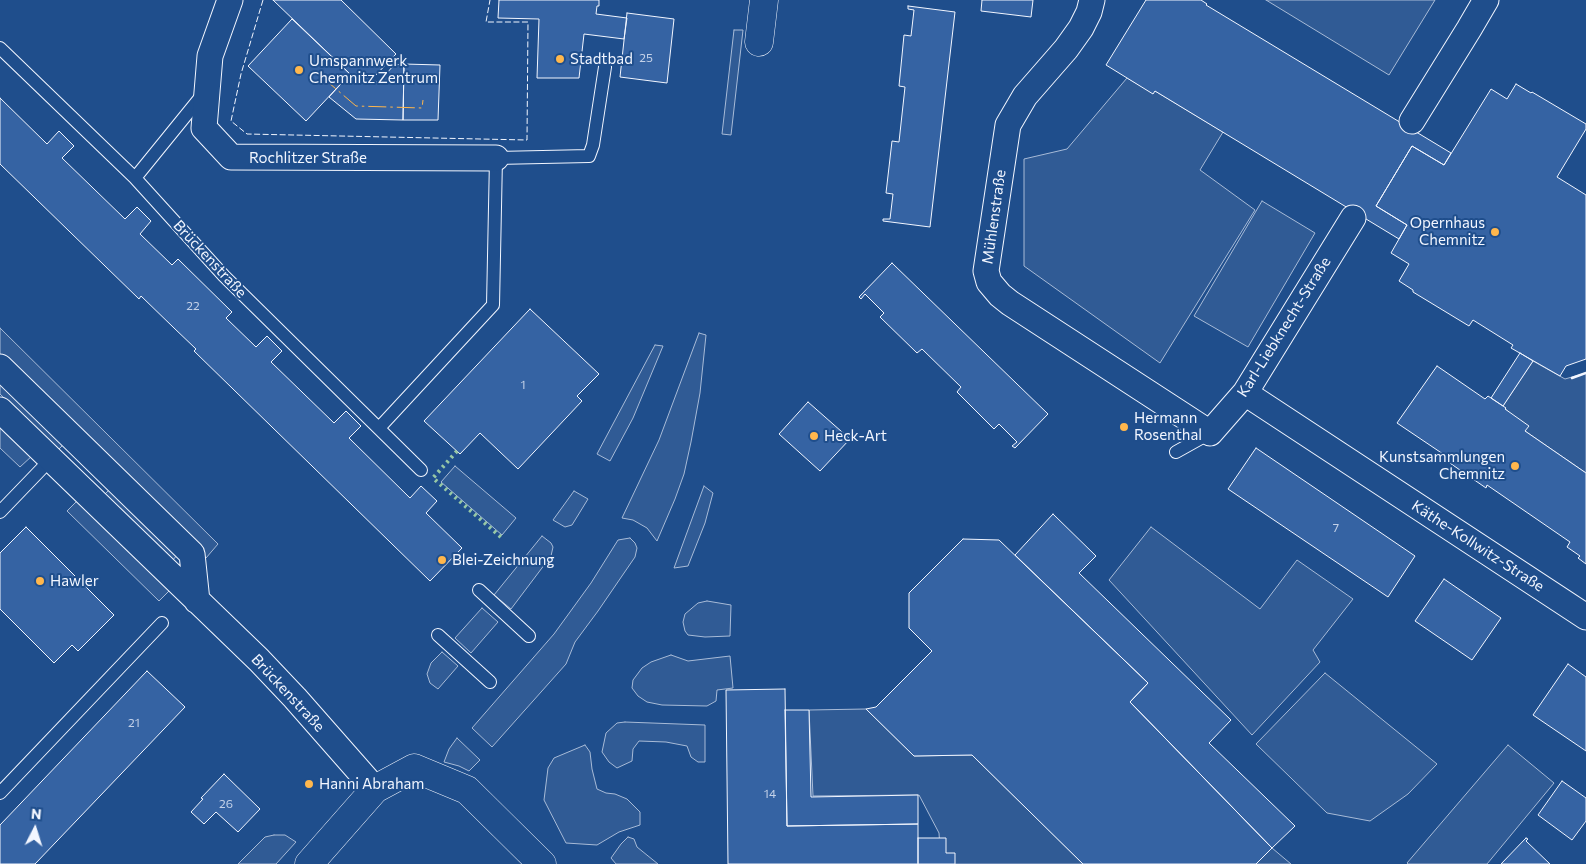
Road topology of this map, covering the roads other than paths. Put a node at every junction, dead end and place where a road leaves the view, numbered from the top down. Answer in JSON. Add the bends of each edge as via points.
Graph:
{"nodes":[{"id":1,"x":230,"y":0,"type":"edge"},
{"id":2,"x":764,"y":0,"type":"edge"},
{"id":3,"x":1092,"y":0,"type":"edge"},
{"id":4,"x":1486,"y":0,"type":"edge"},
{"id":5,"x":759,"y":42,"type":"dead end"},
{"id":6,"x":0,"y":48,"type":"edge"},
{"id":7,"x":605,"y":67,"type":"dead end"},
{"id":8,"x":208,"y":89,"type":"junction"},
{"id":9,"x":1412,"y":121,"type":"dead end"},
{"id":10,"x":496,"y":158,"type":"junction"},
{"id":11,"x":135,"y":178,"type":"junction"},
{"id":12,"x":1353,"y":218,"type":"dead end"},
{"id":13,"x":0,"y":367,"type":"edge"},
{"id":14,"x":1245,"y":393,"type":"junction"},
{"id":15,"x":0,"y":410,"type":"edge"},
{"id":16,"x":379,"y":428,"type":"junction"},
{"id":17,"x":1210,"y":434,"type":"junction"},
{"id":18,"x":1176,"y":452,"type":"dead end"},
{"id":19,"x":51,"y":459,"type":"junction"},
{"id":20,"x":420,"y":470,"type":"dead end"},
{"id":21,"x":0,"y":512,"type":"edge"},
{"id":22,"x":479,"y":590,"type":"dead end"},
{"id":23,"x":197,"y":601,"type":"junction"},
{"id":24,"x":1580,"y":613,"type":"edge"},
{"id":25,"x":162,"y":623,"type":"dead end"},
{"id":26,"x":438,"y":636,"type":"dead end"},
{"id":27,"x":529,"y":636,"type":"dead end"},
{"id":28,"x":490,"y":682,"type":"dead end"},
{"id":29,"x":375,"y":789,"type":"junction"},
{"id":30,"x":0,"y":793,"type":"edge"},
{"id":31,"x":309,"y":864,"type":"edge"},
{"id":32,"x":542,"y":864,"type":"edge"}],
"edges":[{"from":1,"to":8,"type":"street","name":"Rochlitzer Straße","via":[[210,56]]},
{"from":2,"to":5,"type":"main road"},
{"from":3,"to":17,"type":"street","name":"Mühlenstraße","via":[[1081,28],[1025,96],[1008,125],[986,271],[989,282],[1010,303]]},
{"from":4,"to":9,"type":"street"},
{"from":6,"to":11,"type":"lane","name":"Brückenstraße"},
{"from":7,"to":10,"type":"lane","via":[[589,156]]},
{"from":8,"to":10,"type":"street","name":"Rochlitzer Straße","via":[[204,128],[232,157]]},
{"from":8,"to":11,"type":"lane"},
{"from":10,"to":16,"type":"lane","via":[[493,305]]},
{"from":11,"to":16,"type":"lane","name":"Brückenstraße","via":[[224,276]]},
{"from":12,"to":14,"type":"street","name":"Karl-Liebknecht-Straße"},
{"from":13,"to":23,"type":"street","via":[[192,554]]},
{"from":14,"to":17,"type":"street","name":"Karl-Liebknecht-Straße"},
{"from":14,"to":24,"type":"street","name":"Käthe-Kollwitz-Straße"},
{"from":15,"to":19,"type":"street","name":"Brückenstraße"},
{"from":16,"to":20,"type":"lane","name":"Brückenstraße"},
{"from":17,"to":18,"type":"lane"},
{"from":19,"to":21,"type":"lane"},
{"from":19,"to":23,"type":"street","name":"Brückenstraße"},
{"from":22,"to":27,"type":"lane"},
{"from":23,"to":29,"type":"street","name":"Brückenstraße","via":[[295,698]]},
{"from":25,"to":30,"type":"lane"},
{"from":26,"to":28,"type":"lane"},
{"from":29,"to":31,"type":"main road"},
{"from":29,"to":32,"type":"main road","via":[[414,768],[466,790]]}]}
